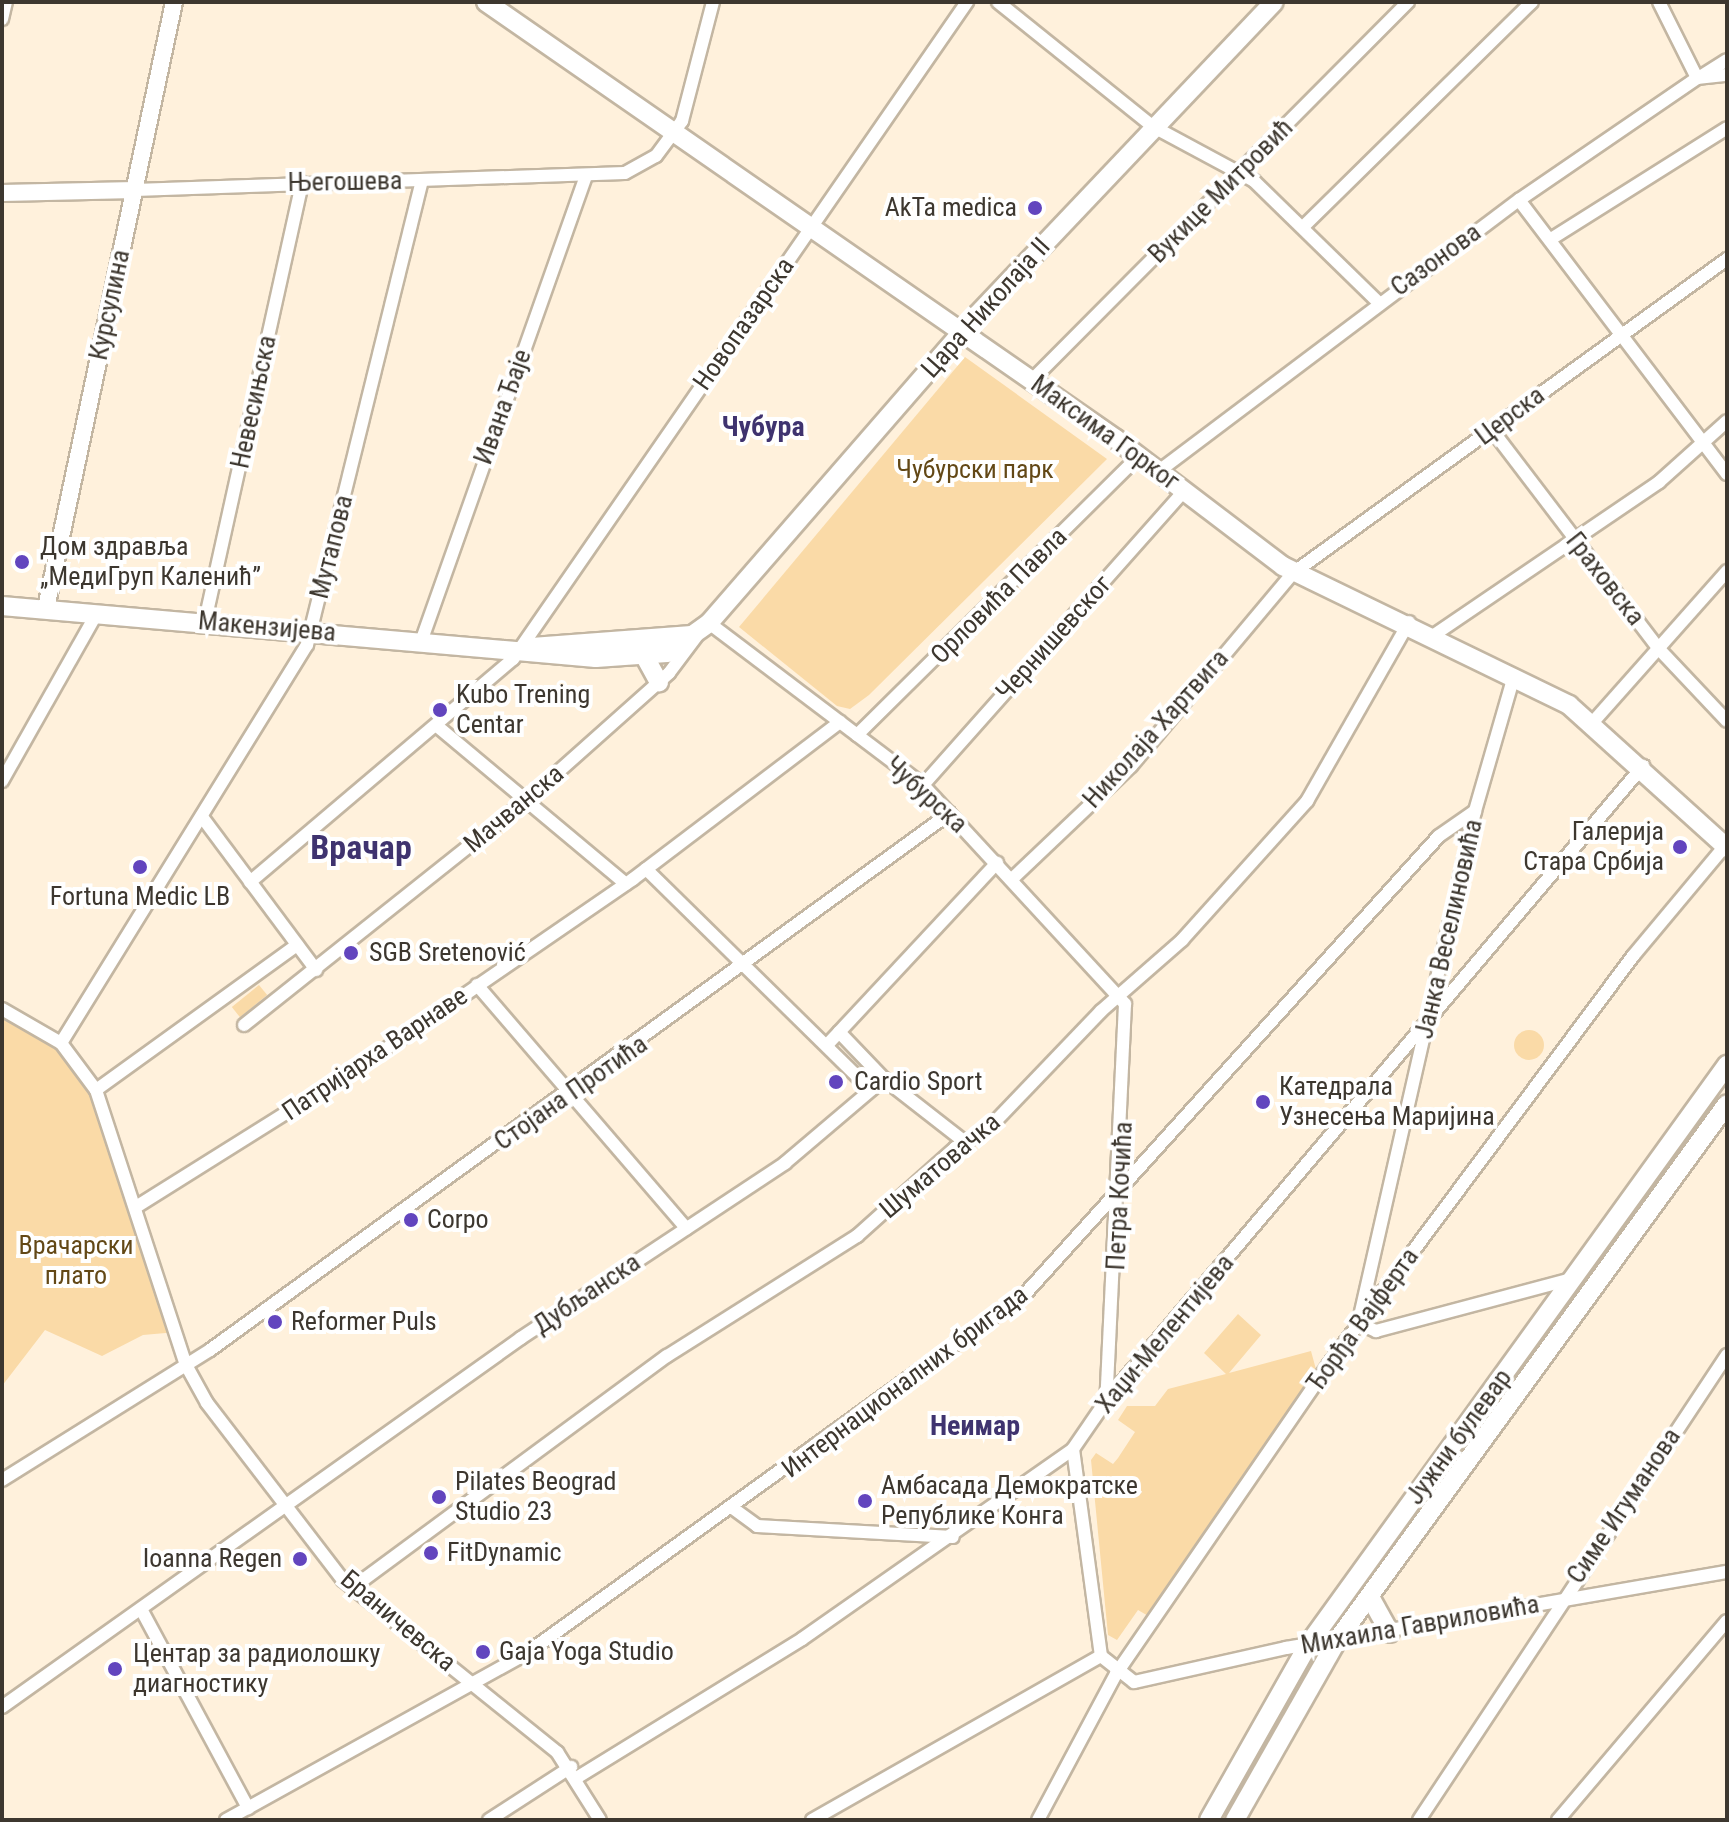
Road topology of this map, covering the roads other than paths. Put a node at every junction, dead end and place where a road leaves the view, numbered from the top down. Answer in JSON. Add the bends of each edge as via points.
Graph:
{"nodes":[{"id":1,"x":6,"y":2,"type":"edge"},
{"id":2,"x":174,"y":2,"type":"edge"},
{"id":3,"x":486,"y":2,"type":"edge"},
{"id":4,"x":713,"y":2,"type":"edge"},
{"id":5,"x":967,"y":2,"type":"edge"},
{"id":6,"x":998,"y":2,"type":"edge"},
{"id":7,"x":1274,"y":2,"type":"edge"},
{"id":8,"x":1408,"y":2,"type":"edge"},
{"id":9,"x":1532,"y":2,"type":"edge"},
{"id":10,"x":1665,"y":4,"type":"edge"},
{"id":11,"x":2,"y":19,"type":"edge"},
{"id":12,"x":1727,"y":60,"type":"edge"},
{"id":13,"x":1727,"y":75,"type":"edge"},
{"id":14,"x":1697,"y":78,"type":"junction"},
{"id":15,"x":1152,"y":126,"type":"junction"},
{"id":16,"x":1727,"y":128,"type":"edge"},
{"id":17,"x":675,"y":135,"type":"junction"},
{"id":18,"x":1241,"y":172,"type":"junction"},
{"id":19,"x":586,"y":176,"type":"junction"},
{"id":20,"x":422,"y":181,"type":"junction"},
{"id":21,"x":302,"y":183,"type":"junction"},
{"id":22,"x":135,"y":190,"type":"junction"},
{"id":23,"x":2,"y":193,"type":"edge"},
{"id":24,"x":1519,"y":200,"type":"junction"},
{"id":25,"x":1305,"y":225,"type":"junction"},
{"id":26,"x":812,"y":227,"type":"junction"},
{"id":27,"x":1551,"y":239,"type":"junction"},
{"id":28,"x":1727,"y":259,"type":"edge"},
{"id":29,"x":1378,"y":302,"type":"junction"},
{"id":30,"x":1624,"y":331,"type":"junction"},
{"id":31,"x":962,"y":332,"type":"junction"},
{"id":32,"x":1032,"y":380,"type":"junction"},
{"id":33,"x":1727,"y":421,"type":"edge"},
{"id":34,"x":1492,"y":430,"type":"junction"},
{"id":35,"x":1703,"y":443,"type":"junction"},
{"id":36,"x":1139,"y":456,"type":"junction"},
{"id":37,"x":1159,"y":471,"type":"junction"},
{"id":38,"x":1727,"y":474,"type":"edge"},
{"id":39,"x":1185,"y":490,"type":"junction"},
{"id":40,"x":1573,"y":538,"type":"junction"},
{"id":41,"x":1727,"y":571,"type":"edge"},
{"id":42,"x":1293,"y":573,"type":"junction"},
{"id":43,"x":2,"y":606,"type":"edge"},
{"id":44,"x":46,"y":608,"type":"junction"},
{"id":45,"x":97,"y":613,"type":"junction"},
{"id":46,"x":205,"y":621,"type":"junction"},
{"id":47,"x":1409,"y":622,"type":"junction"},
{"id":48,"x":703,"y":628,"type":"junction"},
{"id":49,"x":311,"y":631,"type":"junction"},
{"id":50,"x":1434,"y":635,"type":"junction"},
{"id":51,"x":422,"y":639,"type":"junction"},
{"id":52,"x":527,"y":647,"type":"junction"},
{"id":53,"x":1658,"y":648,"type":"junction"},
{"id":54,"x":645,"y":657,"type":"junction"},
{"id":55,"x":1514,"y":676,"type":"junction"},
{"id":56,"x":659,"y":682,"type":"junction"},
{"id":57,"x":1727,"y":721,"type":"edge"},
{"id":58,"x":840,"y":722,"type":"junction"},
{"id":59,"x":1593,"y":722,"type":"junction"},
{"id":60,"x":437,"y":726,"type":"junction"},
{"id":61,"x":857,"y":735,"type":"junction"},
{"id":62,"x":1643,"y":766,"type":"junction"},
{"id":63,"x":2,"y":781,"type":"edge"},
{"id":64,"x":923,"y":785,"type":"junction"},
{"id":65,"x":522,"y":804,"type":"junction"},
{"id":66,"x":1475,"y":811,"type":"junction"},
{"id":67,"x":950,"y":813,"type":"junction"},
{"id":68,"x":202,"y":817,"type":"junction"},
{"id":69,"x":1726,"y":847,"type":"edge"},
{"id":70,"x":997,"y":863,"type":"junction"},
{"id":71,"x":646,"y":869,"type":"junction"},
{"id":72,"x":1012,"y":879,"type":"junction"},
{"id":73,"x":250,"y":882,"type":"junction"},
{"id":74,"x":626,"y":884,"type":"junction"},
{"id":75,"x":297,"y":945,"type":"junction"},
{"id":76,"x":751,"y":965,"type":"junction"},
{"id":77,"x":316,"y":970,"type":"junction"},
{"id":78,"x":477,"y":985,"type":"junction"},
{"id":79,"x":1119,"y":994,"type":"junction"},
{"id":80,"x":2,"y":1009,"type":"edge"},
{"id":81,"x":244,"y":1025,"type":"dead end"},
{"id":82,"x":1427,"y":1026,"type":"junction"},
{"id":83,"x":839,"y":1032,"type":"junction"},
{"id":84,"x":61,"y":1043,"type":"junction"},
{"id":85,"x":828,"y":1044,"type":"junction"},
{"id":86,"x":1727,"y":1065,"type":"edge"},
{"id":87,"x":884,"y":1079,"type":"junction"},
{"id":88,"x":96,"y":1090,"type":"junction"},
{"id":89,"x":871,"y":1090,"type":"junction"},
{"id":90,"x":567,"y":1096,"type":"junction"},
{"id":91,"x":1727,"y":1104,"type":"edge"},
{"id":92,"x":965,"y":1142,"type":"junction"},
{"id":93,"x":1121,"y":1194,"type":"junction"},
{"id":94,"x":136,"y":1207,"type":"junction"},
{"id":95,"x":686,"y":1228,"type":"junction"},
{"id":96,"x":1572,"y":1279,"type":"junction"},
{"id":97,"x":1358,"y":1323,"type":"junction"},
{"id":98,"x":1727,"y":1355,"type":"edge"},
{"id":99,"x":186,"y":1365,"type":"junction"},
{"id":100,"x":1106,"y":1401,"type":"junction"},
{"id":101,"x":1073,"y":1449,"type":"junction"},
{"id":102,"x":2,"y":1480,"type":"edge"},
{"id":103,"x":288,"y":1508,"type":"junction"},
{"id":104,"x":734,"y":1509,"type":"junction"},
{"id":105,"x":953,"y":1537,"type":"junction"},
{"id":106,"x":1727,"y":1572,"type":"edge"},
{"id":107,"x":352,"y":1588,"type":"junction"},
{"id":108,"x":1370,"y":1597,"type":"junction"},
{"id":109,"x":1558,"y":1602,"type":"junction"},
{"id":110,"x":142,"y":1611,"type":"junction"},
{"id":111,"x":1727,"y":1621,"type":"edge"},
{"id":112,"x":1390,"y":1633,"type":"junction"},
{"id":113,"x":1338,"y":1639,"type":"junction"},
{"id":114,"x":1308,"y":1645,"type":"junction"},
{"id":115,"x":1101,"y":1656,"type":"junction"},
{"id":116,"x":1127,"y":1658,"type":"junction"},
{"id":117,"x":1116,"y":1674,"type":"junction"},
{"id":118,"x":1141,"y":1681,"type":"junction"},
{"id":119,"x":475,"y":1685,"type":"junction"},
{"id":120,"x":2,"y":1707,"type":"edge"},
{"id":121,"x":574,"y":1772,"type":"junction"},
{"id":122,"x":248,"y":1808,"type":"junction"},
{"id":123,"x":226,"y":1820,"type":"edge"},
{"id":124,"x":489,"y":1820,"type":"edge"},
{"id":125,"x":600,"y":1820,"type":"edge"},
{"id":126,"x":812,"y":1820,"type":"edge"},
{"id":127,"x":1038,"y":1820,"type":"edge"},
{"id":128,"x":1209,"y":1820,"type":"edge"},
{"id":129,"x":1235,"y":1820,"type":"edge"},
{"id":130,"x":1419,"y":1820,"type":"edge"},
{"id":131,"x":1558,"y":1820,"type":"edge"}],
"edges":[{"from":1,"to":11,"type":"street"},
{"from":2,"to":22,"type":"street","name":"Курсулина"},
{"from":3,"to":17,"type":"main road","name":"Максима Горког"},
{"from":4,"to":17,"type":"street"},
{"from":5,"to":26,"type":"street","name":"Новопазарска"},
{"from":6,"to":15,"type":"street"},
{"from":7,"to":15,"type":"main road","name":"Цара Николаја II"},
{"from":8,"to":18,"type":"street","name":"Вукице Митровић"},
{"from":9,"to":25,"type":"street"},
{"from":10,"to":14,"type":"street"},
{"from":12,"to":14,"type":"street"},
{"from":13,"to":14,"type":"street","name":"Сазонова"},
{"from":14,"to":24,"type":"street","name":"Сазонова"},
{"from":15,"to":18,"type":"street"},
{"from":15,"to":31,"type":"main road","name":"Цара Николаја II"},
{"from":16,"to":27,"type":"street"},
{"from":17,"to":19,"type":"street","name":"Његошева","via":[[641,167]]},
{"from":17,"to":26,"type":"main road","name":"Максима Горког"},
{"from":18,"to":25,"type":"street"},
{"from":18,"to":32,"type":"street","name":"Вукице Митровић"},
{"from":19,"to":20,"type":"street","name":"Његошева"},
{"from":19,"to":51,"type":"street","name":"Ивана Ђаје"},
{"from":20,"to":21,"type":"street","name":"Његошева"},
{"from":20,"to":49,"type":"street","name":"Мутапова"},
{"from":21,"to":22,"type":"street","name":"Његошева"},
{"from":21,"to":46,"type":"street","name":"Невесињска"},
{"from":22,"to":23,"type":"street","name":"Његошева"},
{"from":22,"to":44,"type":"street","name":"Курсулина"},
{"from":24,"to":27,"type":"street"},
{"from":24,"to":29,"type":"street","name":"Сазонова"},
{"from":25,"to":29,"type":"street"},
{"from":26,"to":31,"type":"main road","name":"Максима Горког"},
{"from":26,"to":52,"type":"street","name":"Новопазарска"},
{"from":27,"to":30,"type":"street"},
{"from":28,"to":30,"type":"street","name":"Церска"},
{"from":29,"to":37,"type":"street","name":"Сазонова"},
{"from":30,"to":34,"type":"street","name":"Церска"},
{"from":30,"to":35,"type":"street"},
{"from":31,"to":32,"type":"main road","name":"Максима Горког"},
{"from":31,"to":48,"type":"main road","name":"Цара Николаја II"},
{"from":32,"to":36,"type":"main road","name":"Максима Горког"},
{"from":33,"to":35,"type":"street"},
{"from":34,"to":40,"type":"street","name":"Граховска"},
{"from":34,"to":42,"type":"street","name":"Церска"},
{"from":35,"to":38,"type":"street"},
{"from":35,"to":40,"type":"street","via":[[1659,482]]},
{"from":36,"to":37,"type":"main road","name":"Максима Горког"},
{"from":36,"to":61,"type":"street","name":"Орловића Павла"},
{"from":37,"to":39,"type":"main road","name":"Максима Горког"},
{"from":39,"to":42,"type":"main road","name":"Максима Горког"},
{"from":39,"to":64,"type":"street","name":"Чернишевског"},
{"from":40,"to":50,"type":"street"},
{"from":40,"to":53,"type":"street","name":"Граховска"},
{"from":41,"to":53,"type":"street"},
{"from":42,"to":47,"type":"main road","name":"Максима Горког"},
{"from":42,"to":72,"type":"street","name":"Николаја Хартвига","via":[[1131,766]]},
{"from":43,"to":44,"type":"main road","name":"Макензијева"},
{"from":44,"to":45,"type":"main road","name":"Макензијева"},
{"from":45,"to":46,"type":"main road","name":"Макензијева"},
{"from":45,"to":63,"type":"street"},
{"from":46,"to":49,"type":"main road","name":"Макензијева"},
{"from":47,"to":50,"type":"main road","name":"Максима Горког"},
{"from":47,"to":79,"type":"street","name":"Шуматовачка","via":[[1319,787],[1191,932]]},
{"from":48,"to":52,"type":"main road","name":"Макензијева"},
{"from":48,"to":54,"type":"main road","name":"Макензијева"},
{"from":48,"to":56,"type":"street","name":"Мачванска"},
{"from":48,"to":58,"type":"street","name":"Чубурска"},
{"from":49,"to":51,"type":"main road","name":"Макензијева"},
{"from":49,"to":68,"type":"street","name":"Мутапова","via":[[296,669]]},
{"from":50,"to":55,"type":"main road","name":"Максима Горког"},
{"from":51,"to":52,"type":"main road","name":"Макензијева"},
{"from":52,"to":54,"type":"main road","name":"Макензијева"},
{"from":52,"to":60,"type":"street","name":"Новопазарска"},
{"from":53,"to":57,"type":"street","name":"Граховска"},
{"from":53,"to":59,"type":"street"},
{"from":54,"to":56,"type":"main road"},
{"from":55,"to":59,"type":"main road","name":"Максима Горког"},
{"from":55,"to":66,"type":"street","name":"Јанка Веселиновића"},
{"from":56,"to":65,"type":"street","name":"Мачванска"},
{"from":58,"to":61,"type":"street","name":"Чубурска"},
{"from":58,"to":71,"type":"street","name":"Патријарха Варнаве"},
{"from":59,"to":62,"type":"main road","name":"Максима Горког"},
{"from":60,"to":65,"type":"street"},
{"from":60,"to":73,"type":"street","name":"Новопазарска"},
{"from":61,"to":64,"type":"street","name":"Чубурска"},
{"from":62,"to":69,"type":"main road","name":"Максима Горког"},
{"from":62,"to":82,"type":"street","name":"Хаџи-Мелентијева"},
{"from":64,"to":67,"type":"street","name":"Чубурска"},
{"from":65,"to":74,"type":"street"},
{"from":65,"to":77,"type":"street","name":"Мачванска"},
{"from":66,"to":82,"type":"street","name":"Јанка Веселиновића"},
{"from":66,"to":93,"type":"street","name":"Интернационалних бригада","via":[[1439,836]]},
{"from":67,"to":70,"type":"street","name":"Чубурска"},
{"from":67,"to":76,"type":"street","name":"Стојана Протића"},
{"from":68,"to":73,"type":"street"},
{"from":68,"to":84,"type":"street","name":"Мутапова"},
{"from":69,"to":97,"type":"street","name":"Ђорђа Вајферта","via":[[1700,873]]},
{"from":70,"to":72,"type":"street","name":"Чубурска"},
{"from":70,"to":83,"type":"street"},
{"from":71,"to":74,"type":"street","name":"Патријарха Варнаве"},
{"from":71,"to":76,"type":"street"},
{"from":72,"to":79,"type":"street","name":"Чубурска"},
{"from":73,"to":75,"type":"street"},
{"from":74,"to":78,"type":"street","name":"Патријарха Варнаве"},
{"from":75,"to":77,"type":"street"},
{"from":75,"to":88,"type":"street"},
{"from":76,"to":85,"type":"street"},
{"from":76,"to":90,"type":"street","name":"Стојана Протића"},
{"from":77,"to":81,"type":"street","name":"Мачванска"},
{"from":78,"to":90,"type":"street"},
{"from":78,"to":94,"type":"street","name":"Патријарха Варнаве"},
{"from":79,"to":92,"type":"street","name":"Шуматовачка","via":[[988,1129]]},
{"from":79,"to":93,"type":"street","name":"Петра Кочића","via":[[1130,1020]]},
{"from":80,"to":84,"type":"street"},
{"from":82,"to":97,"type":"street","name":"Јанка Веселиновића"},
{"from":82,"to":100,"type":"street","name":"Хаџи-Мелентијева"},
{"from":83,"to":85,"type":"street"},
{"from":83,"to":87,"type":"street"},
{"from":84,"to":88,"type":"street","name":"Браничевска"},
{"from":85,"to":89,"type":"street"},
{"from":86,"to":96,"type":"main road","name":"Јужни булевар"},
{"from":87,"to":89,"type":"street","name":"Дубљанска"},
{"from":87,"to":92,"type":"street"},
{"from":88,"to":94,"type":"street","name":"Браничевска"},
{"from":89,"to":95,"type":"street","name":"Дубљанска","via":[[785,1163]]},
{"from":90,"to":95,"type":"street"},
{"from":90,"to":99,"type":"street","name":"Стојана Протића"},
{"from":91,"to":108,"type":"main road","name":"Јужни булевар"},
{"from":92,"to":107,"type":"street","name":"Шуматовачка","via":[[857,1236],[667,1356]]},
{"from":93,"to":100,"type":"street","name":"Петра Кочића"},
{"from":93,"to":104,"type":"street","name":"Интернационалних бригада","via":[[1025,1294]]},
{"from":94,"to":99,"type":"street","name":"Браничевска"},
{"from":95,"to":103,"type":"street","name":"Дубљанска"},
{"from":96,"to":97,"type":"street","via":[[1376,1331]]},
{"from":96,"to":114,"type":"main road","name":"Јужни булевар"},
{"from":97,"to":116,"type":"street","name":"Ђорђа Вајферта"},
{"from":98,"to":109,"type":"street","name":"Симе Игуманова"},
{"from":99,"to":102,"type":"street","name":"Стојана Протића"},
{"from":99,"to":103,"type":"street","name":"Браничевска"},
{"from":100,"to":101,"type":"street","name":"Хаџи-Мелентијева"},
{"from":101,"to":105,"type":"street","name":"Хаџи-Мелентијева"},
{"from":101,"to":115,"type":"street"},
{"from":103,"to":107,"type":"street","name":"Браничевска"},
{"from":103,"to":110,"type":"street","name":"Дубљанска"},
{"from":104,"to":105,"type":"street","via":[[757,1526]]},
{"from":104,"to":119,"type":"street","name":"Интернационалних бригада"},
{"from":105,"to":121,"type":"street","name":"Хаџи-Мелентијева"},
{"from":106,"to":109,"type":"street","name":"Михаила Гавриловића"},
{"from":107,"to":119,"type":"street","name":"Браничевска"},
{"from":108,"to":112,"type":"main road"},
{"from":108,"to":113,"type":"main road","name":"Јужни булевар"},
{"from":109,"to":112,"type":"street","name":"Михаила Гавриловића"},
{"from":109,"to":130,"type":"street","name":"Симе Игуманова"},
{"from":110,"to":120,"type":"street","name":"Дубљанска"},
{"from":110,"to":122,"type":"street"},
{"from":111,"to":131,"type":"street"},
{"from":112,"to":113,"type":"street","name":"Михаила Гавриловића"},
{"from":113,"to":114,"type":"street","name":"Михаила Гавриловића"},
{"from":113,"to":129,"type":"main road","name":"Јужни булевар"},
{"from":114,"to":118,"type":"street","name":"Михаила Гавриловића"},
{"from":114,"to":128,"type":"main road","name":"Јужни булевар"},
{"from":115,"to":116,"type":"street"},
{"from":115,"to":117,"type":"street"},
{"from":115,"to":126,"type":"street"},
{"from":116,"to":117,"type":"street","name":"Ђорђа Вајферта"},
{"from":116,"to":118,"type":"street"},
{"from":117,"to":118,"type":"street","name":"Михаила Гавриловића"},
{"from":117,"to":127,"type":"street","name":"Ђорђа Вајферта"},
{"from":119,"to":121,"type":"street","name":"Браничевска"},
{"from":119,"to":122,"type":"street","name":"Интернационалних бригада"},
{"from":121,"to":124,"type":"street","name":"Хаџи-Мелентијева"},
{"from":121,"to":125,"type":"street","name":"Браничевска"},
{"from":122,"to":123,"type":"street","name":"Интернационалних бригада"}]}
